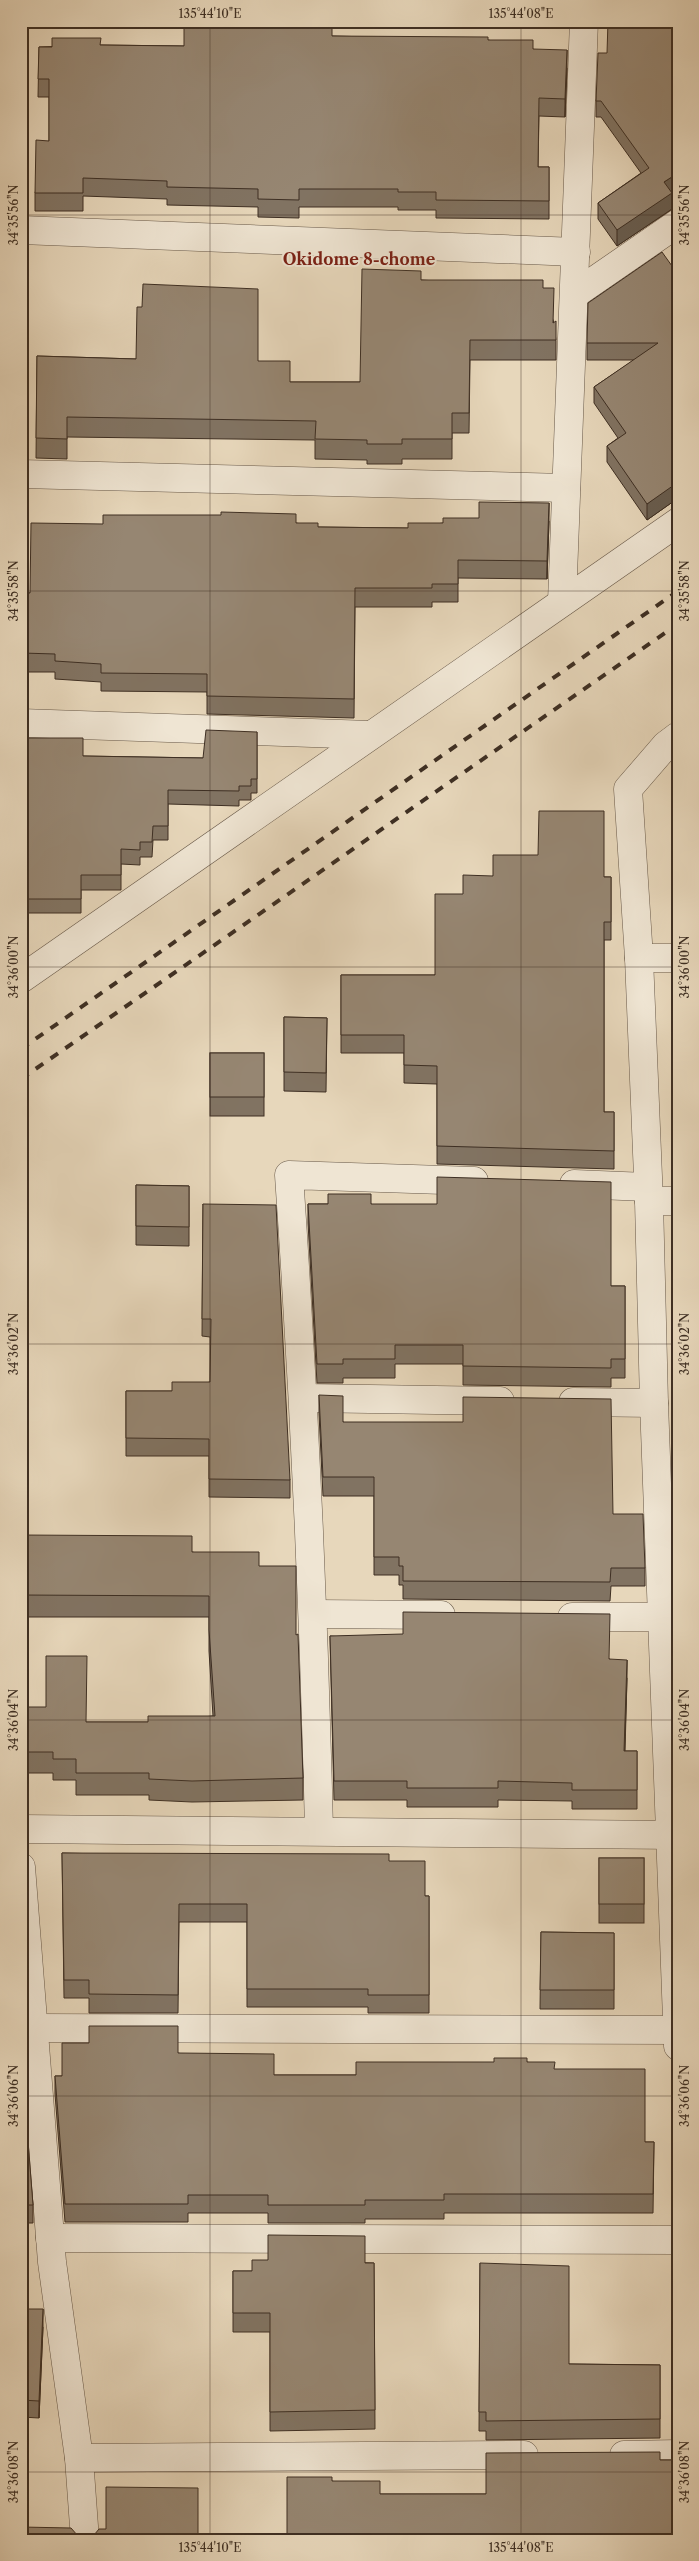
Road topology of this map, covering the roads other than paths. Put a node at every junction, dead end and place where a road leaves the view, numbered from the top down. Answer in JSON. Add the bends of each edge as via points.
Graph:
{"nodes":[{"id":1,"x":584,"y":21,"type":"edge"},
{"id":2,"x":678,"y":223,"type":"edge"},
{"id":3,"x":21,"y":230,"type":"edge"},
{"id":4,"x":576,"y":252,"type":"junction"},
{"id":5,"x":575,"y":294,"type":"junction"},
{"id":6,"x":21,"y":474,"type":"edge"},
{"id":7,"x":566,"y":488,"type":"junction"},
{"id":8,"x":678,"y":522,"type":"edge"},
{"id":9,"x":562,"y":602,"type":"junction"},
{"id":10,"x":21,"y":724,"type":"edge"},
{"id":11,"x":370,"y":735,"type":"junction"},
{"id":12,"x":678,"y":736,"type":"edge"},
{"id":13,"x":638,"y":958,"type":"junction"},
{"id":14,"x":678,"y":958,"type":"edge"},
{"id":15,"x":21,"y":979,"type":"edge"},
{"id":16,"x":498,"y":1182,"type":"edge"},
{"id":17,"x":548,"y":1184,"type":"edge"},
{"id":18,"x":648,"y":1194,"type":"junction"},
{"id":19,"x":678,"y":1201,"type":"edge"},
{"id":20,"x":304,"y":1398,"type":"junction"},
{"id":21,"x":654,"y":1404,"type":"junction"},
{"id":22,"x":666,"y":1434,"type":"edge"},
{"id":23,"x":314,"y":1614,"type":"junction"},
{"id":24,"x":464,"y":1616,"type":"edge"},
{"id":25,"x":543,"y":1616,"type":"edge"},
{"id":26,"x":663,"y":1617,"type":"junction"},
{"id":27,"x":671,"y":1650,"type":"edge"},
{"id":28,"x":21,"y":1829,"type":"edge"},
{"id":29,"x":319,"y":1831,"type":"junction"},
{"id":30,"x":675,"y":1835,"type":"edge"},
{"id":31,"x":21,"y":1867,"type":"edge"},
{"id":32,"x":677,"y":2001,"type":"edge"},
{"id":33,"x":34,"y":2028,"type":"junction"},
{"id":34,"x":677,"y":2030,"type":"edge"},
{"id":35,"x":678,"y":2046,"type":"edge"},
{"id":36,"x":50,"y":2238,"type":"junction"},
{"id":37,"x":678,"y":2240,"type":"edge"},
{"id":38,"x":678,"y":2454,"type":"edge"},
{"id":39,"x":548,"y":2455,"type":"edge"},
{"id":40,"x":598,"y":2455,"type":"edge"},
{"id":41,"x":79,"y":2458,"type":"junction"},
{"id":42,"x":85,"y":2540,"type":"edge"}],
"edges":[{"from":1,"to":4,"type":"street"},
{"from":2,"to":5,"type":"street"},
{"from":3,"to":4,"type":"street"},
{"from":4,"to":5,"type":"street"},
{"from":5,"to":7,"type":"street"},
{"from":6,"to":7,"type":"street"},
{"from":7,"to":9,"type":"street"},
{"from":8,"to":9,"type":"street"},
{"from":9,"to":11,"type":"street"},
{"from":10,"to":11,"type":"street"},
{"from":11,"to":15,"type":"street"},
{"from":12,"to":13,"type":"street","via":[[666,745],[628,789]]},
{"from":13,"to":14,"type":"street"},
{"from":13,"to":18,"type":"street"},
{"from":16,"to":20,"type":"street","via":[[289,1175]]},
{"from":17,"to":18,"type":"street"},
{"from":18,"to":19,"type":"street"},
{"from":18,"to":21,"type":"street"},
{"from":20,"to":21,"type":"street"},
{"from":20,"to":23,"type":"street"},
{"from":21,"to":22,"type":"street"},
{"from":22,"to":26,"type":"street"},
{"from":23,"to":24,"type":"street"},
{"from":23,"to":29,"type":"street"},
{"from":25,"to":26,"type":"street"},
{"from":26,"to":27,"type":"street"},
{"from":27,"to":30,"type":"street"},
{"from":28,"to":29,"type":"street"},
{"from":29,"to":30,"type":"street"},
{"from":30,"to":32,"type":"street"},
{"from":31,"to":33,"type":"street"},
{"from":32,"to":34,"type":"street"},
{"from":33,"to":34,"type":"street"},
{"from":33,"to":36,"type":"street"},
{"from":34,"to":35,"type":"street"},
{"from":36,"to":37,"type":"street"},
{"from":36,"to":41,"type":"street"},
{"from":38,"to":40,"type":"street"},
{"from":39,"to":41,"type":"street"},
{"from":41,"to":42,"type":"street"}]}
